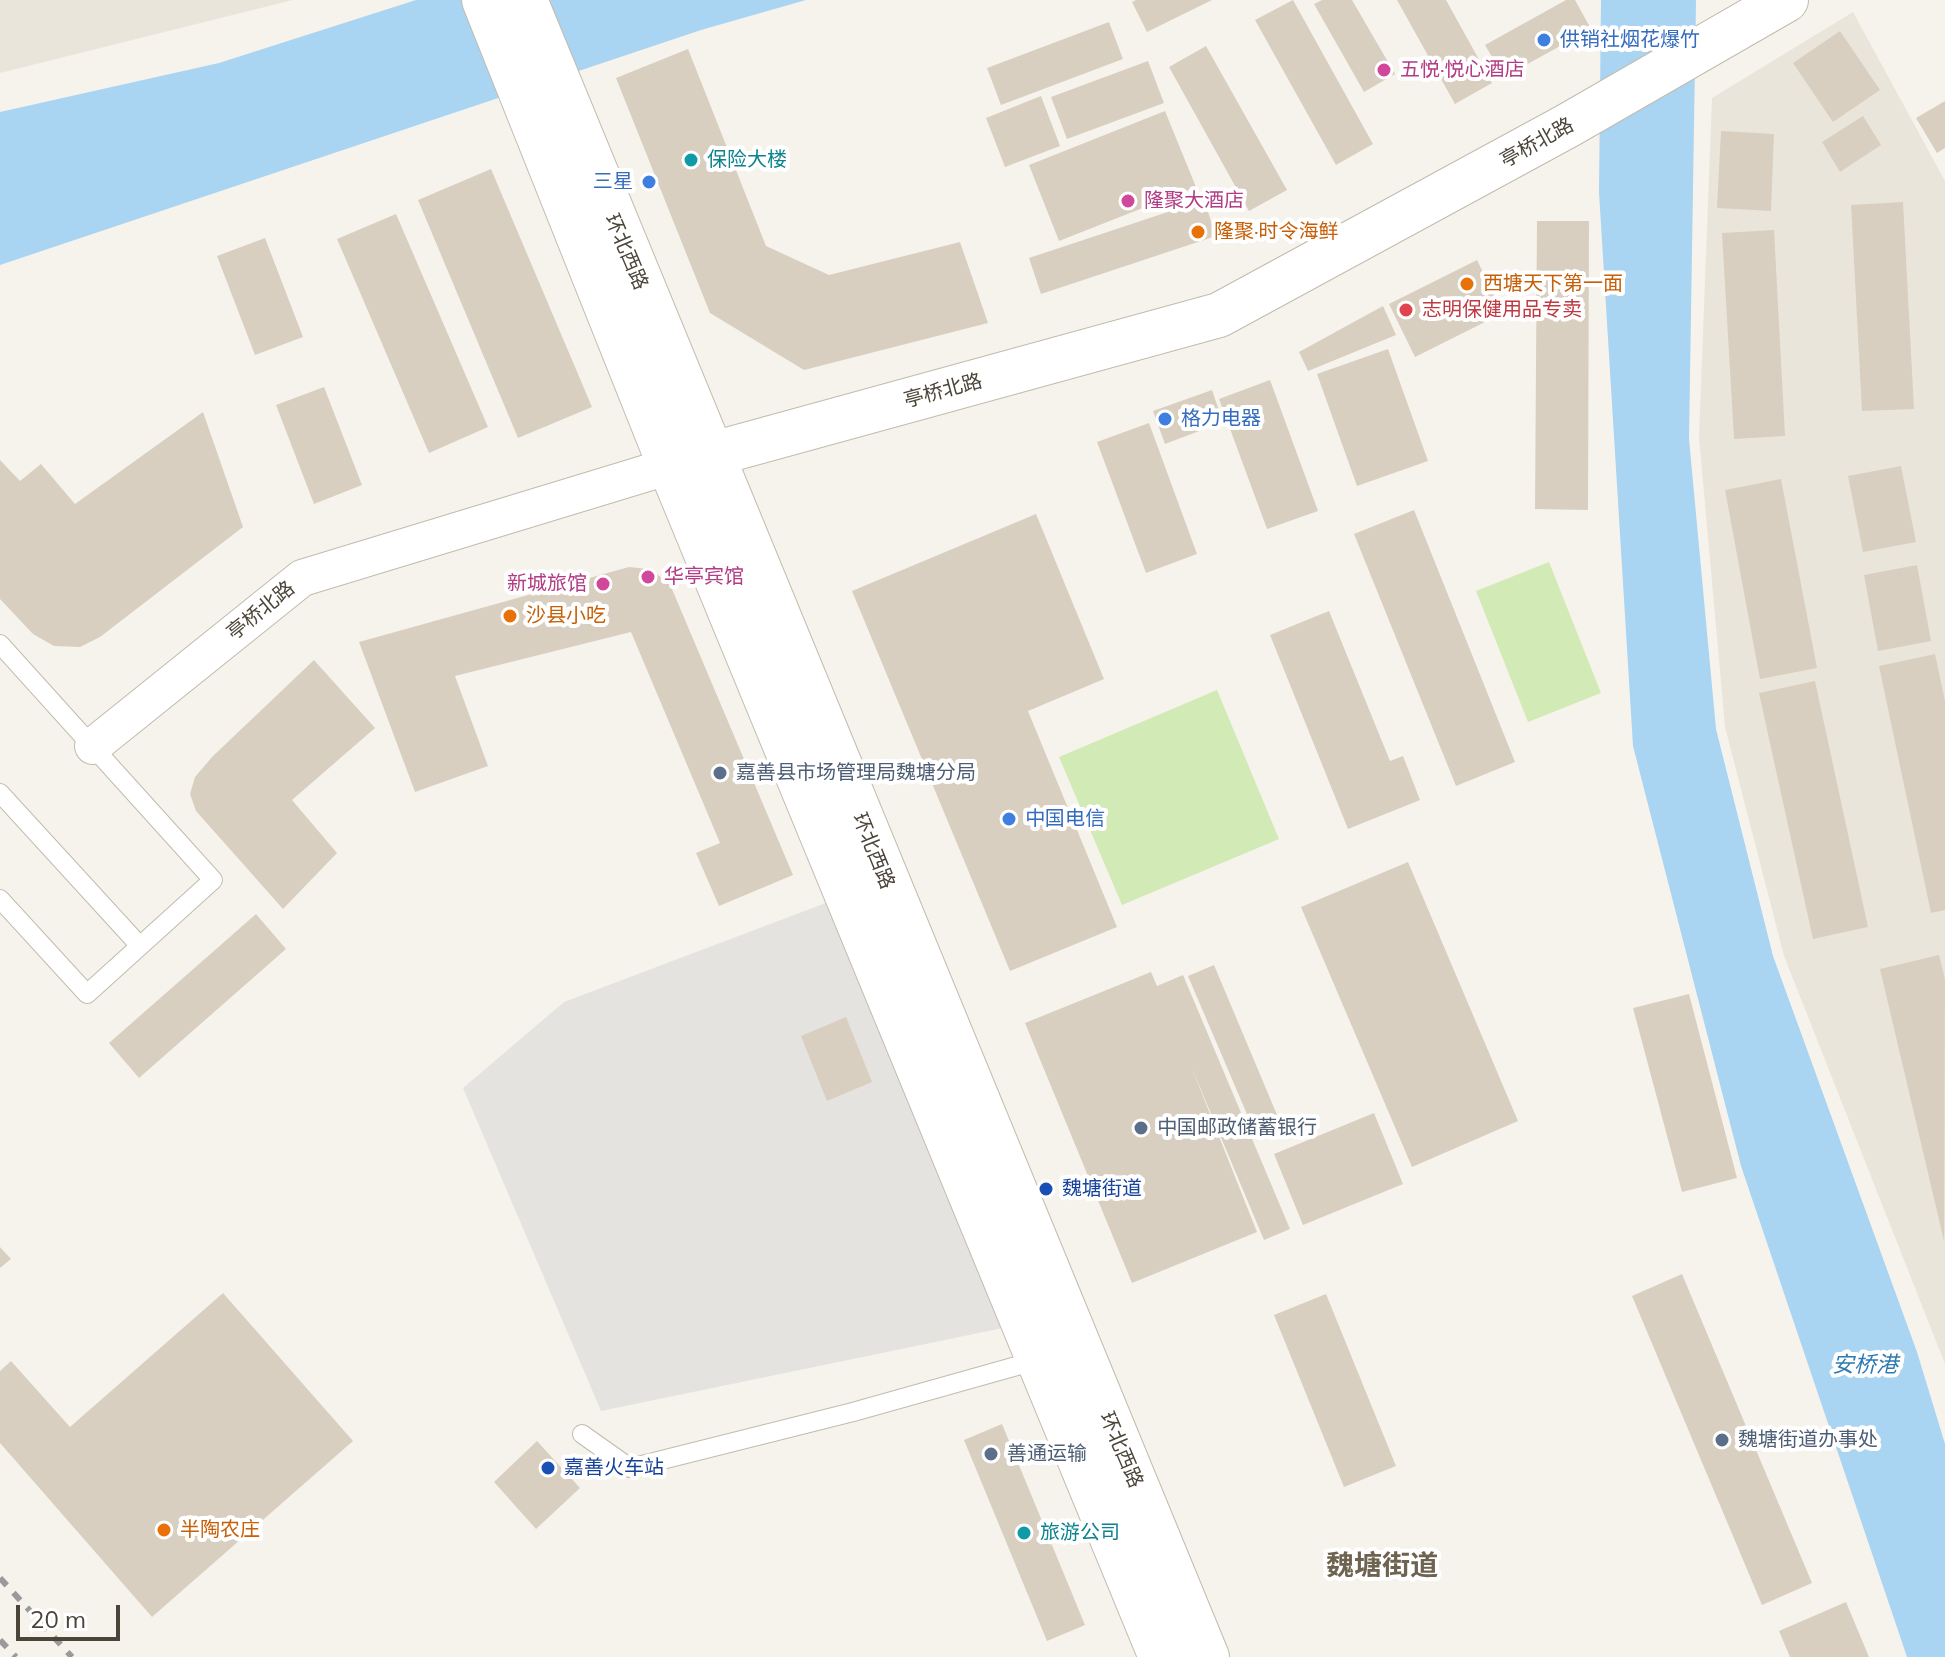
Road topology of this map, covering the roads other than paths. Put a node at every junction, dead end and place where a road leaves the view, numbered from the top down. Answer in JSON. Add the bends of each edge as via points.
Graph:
{"nodes":[{"id":1,"x":484,"y":0,"type":"edge"},
{"id":2,"x":525,"y":0,"type":"edge"},
{"id":3,"x":1786,"y":0,"type":"edge"},
{"id":4,"x":566,"y":155,"type":"junction"},
{"id":5,"x":690,"y":460,"type":"junction"},
{"id":6,"x":0,"y":644,"type":"edge"},
{"id":7,"x":93,"y":746,"type":"junction"},
{"id":8,"x":0,"y":793,"type":"edge"},
{"id":9,"x":0,"y":899,"type":"edge"},
{"id":10,"x":140,"y":946,"type":"junction"},
{"id":11,"x":1057,"y":1352,"type":"junction"},
{"id":12,"x":582,"y":1434,"type":"dead end"},
{"id":13,"x":1161,"y":1657,"type":"edge"},
{"id":14,"x":1207,"y":1657,"type":"edge"}],
"edges":[{"from":1,"to":4,"type":"street","name":"环北西路"},
{"from":2,"to":4,"type":"street","name":"环北西路"},
{"from":3,"to":5,"type":"street","name":"亭桥北路","via":[[1219,315]]},
{"from":4,"to":5,"type":"street","name":"环北西路"},
{"from":5,"to":7,"type":"street","name":"亭桥北路","via":[[302,578]]},
{"from":5,"to":11,"type":"street","name":"环北西路"},
{"from":6,"to":7,"type":"lane"},
{"from":7,"to":10,"type":"lane","via":[[213,880]]},
{"from":8,"to":10,"type":"lane"},
{"from":9,"to":10,"type":"lane","via":[[87,994]]},
{"from":11,"to":12,"type":"lane","via":[[853,1412],[630,1468]]},
{"from":11,"to":13,"type":"street","name":"环北西路"},
{"from":11,"to":14,"type":"street","name":"环北西路"}]}
